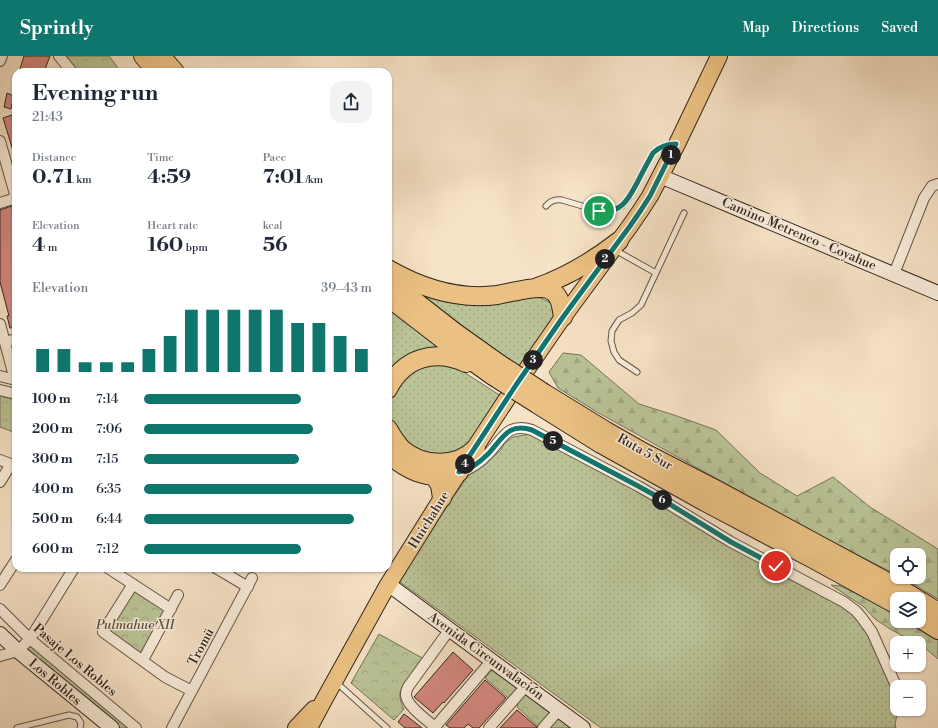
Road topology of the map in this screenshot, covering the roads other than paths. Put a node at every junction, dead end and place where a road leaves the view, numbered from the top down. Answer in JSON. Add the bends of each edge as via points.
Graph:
{"nodes":[{"id":1,"x":2,"y":56,"type":"edge"},
{"id":2,"x":143,"y":56,"type":"edge"},
{"id":3,"x":161,"y":56,"type":"edge"},
{"id":4,"x":719,"y":56,"type":"edge"},
{"id":5,"x":0,"y":61,"type":"edge"},
{"id":6,"x":154,"y":68,"type":"edge"},
{"id":7,"x":172,"y":68,"type":"edge"},
{"id":8,"x":0,"y":141,"type":"edge"},
{"id":9,"x":676,"y":144,"type":"junction"},
{"id":10,"x":660,"y":176,"type":"junction"},
{"id":11,"x":12,"y":184,"type":"edge"},
{"id":12,"x":938,"y":184,"type":"edge"},
{"id":13,"x":12,"y":199,"type":"edge"},
{"id":14,"x":0,"y":202,"type":"edge"},
{"id":15,"x":546,"y":206,"type":"dead end"},
{"id":16,"x":684,"y":213,"type":"dead end"},
{"id":17,"x":616,"y":245,"type":"junction"},
{"id":18,"x":392,"y":271,"type":"edge"},
{"id":19,"x":656,"y":273,"type":"junction"},
{"id":20,"x":894,"y":274,"type":"junction"},
{"id":21,"x":392,"y":283,"type":"edge"},
{"id":22,"x":535,"y":288,"type":"junction"},
{"id":23,"x":938,"y":293,"type":"edge"},
{"id":24,"x":392,"y":301,"type":"edge"},
{"id":25,"x":563,"y":317,"type":"junction"},
{"id":26,"x":0,"y":324,"type":"edge"},
{"id":27,"x":12,"y":340,"type":"edge"},
{"id":28,"x":5,"y":342,"type":"junction"},
{"id":29,"x":12,"y":366,"type":"edge"},
{"id":30,"x":497,"y":370,"type":"junction"},
{"id":31,"x":637,"y":372,"type":"dead end"},
{"id":32,"x":0,"y":376,"type":"edge"},
{"id":33,"x":12,"y":379,"type":"edge"},
{"id":34,"x":392,"y":382,"type":"edge"},
{"id":35,"x":0,"y":390,"type":"edge"},
{"id":36,"x":12,"y":393,"type":"edge"},
{"id":37,"x":541,"y":399,"type":"junction"},
{"id":38,"x":392,"y":436,"type":"edge"},
{"id":39,"x":476,"y":448,"type":"junction"},
{"id":40,"x":392,"y":457,"type":"edge"},
{"id":41,"x":0,"y":460,"type":"edge"},
{"id":42,"x":12,"y":464,"type":"edge"},
{"id":43,"x":12,"y":467,"type":"edge"},
{"id":44,"x":459,"y":472,"type":"junction"},
{"id":45,"x":434,"y":476,"type":"junction"},
{"id":46,"x":0,"y":482,"type":"edge"},
{"id":47,"x":442,"y":498,"type":"junction"},
{"id":48,"x":12,"y":566,"type":"edge"},
{"id":49,"x":72,"y":572,"type":"edge"},
{"id":50,"x":114,"y":572,"type":"edge"},
{"id":51,"x":226,"y":572,"type":"edge"},
{"id":52,"x":133,"y":584,"type":"junction"},
{"id":53,"x":388,"y":584,"type":"junction"},
{"id":54,"x":0,"y":585,"type":"edge"},
{"id":55,"x":906,"y":592,"type":"edge"},
{"id":56,"x":178,"y":595,"type":"dead end"},
{"id":57,"x":890,"y":601,"type":"edge"},
{"id":58,"x":926,"y":605,"type":"edge"},
{"id":59,"x":0,"y":609,"type":"edge"},
{"id":60,"x":170,"y":609,"type":"junction"},
{"id":61,"x":938,"y":612,"type":"edge"},
{"id":62,"x":926,"y":622,"type":"edge"},
{"id":63,"x":450,"y":630,"type":"junction"},
{"id":64,"x":938,"y":630,"type":"edge"},
{"id":65,"x":0,"y":634,"type":"edge"},
{"id":66,"x":30,"y":639,"type":"junction"},
{"id":67,"x":18,"y":651,"type":"junction"},
{"id":68,"x":0,"y":656,"type":"edge"},
{"id":69,"x":143,"y":660,"type":"junction"},
{"id":70,"x":492,"y":660,"type":"junction"},
{"id":71,"x":334,"y":680,"type":"junction"},
{"id":72,"x":893,"y":680,"type":"edge"},
{"id":73,"x":526,"y":686,"type":"junction"},
{"id":74,"x":192,"y":691,"type":"junction"},
{"id":75,"x":324,"y":700,"type":"junction"},
{"id":76,"x":559,"y":710,"type":"junction"},
{"id":77,"x":83,"y":713,"type":"junction"},
{"id":78,"x":17,"y":728,"type":"edge"},
{"id":79,"x":80,"y":728,"type":"edge"},
{"id":80,"x":112,"y":728,"type":"edge"},
{"id":81,"x":136,"y":728,"type":"edge"},
{"id":82,"x":172,"y":728,"type":"edge"},
{"id":83,"x":296,"y":728,"type":"edge"},
{"id":84,"x":310,"y":728,"type":"edge"},
{"id":85,"x":387,"y":728,"type":"edge"},
{"id":86,"x":436,"y":728,"type":"edge"},
{"id":87,"x":489,"y":728,"type":"edge"},
{"id":88,"x":543,"y":728,"type":"edge"},
{"id":89,"x":583,"y":728,"type":"edge"}],
"edges":[{"from":1,"to":5,"type":"street"},
{"from":2,"to":6,"type":"highway"},
{"from":3,"to":7,"type":"highway"},
{"from":4,"to":9,"type":"main road","name":"Huichahue"},
{"from":8,"to":11,"type":"street"},
{"from":9,"to":10,"type":"main road","name":"Huichahue"},
{"from":9,"to":15,"type":"lane","via":[[664,146],[653,153],[628,199],[618,208],[604,211],[562,200]]},
{"from":10,"to":17,"type":"main road","name":"Huichahue","via":[[641,210]]},
{"from":10,"to":20,"type":"street","name":"Camino Metrenco - Coyahue"},
{"from":12,"to":20,"type":"street","via":[[932,186],[924,198]]},
{"from":13,"to":14,"type":"street"},
{"from":16,"to":19,"type":"lane"},
{"from":17,"to":19,"type":"lane"},
{"from":17,"to":22,"type":"highway","via":[[575,271]]},
{"from":17,"to":25,"type":"main road","name":"Huichahue"},
{"from":18,"to":22,"type":"highway","via":[[422,286],[458,295],[495,295]]},
{"from":19,"to":31,"type":"lane","via":[[641,305],[619,320],[612,331],[614,352],[619,360]]},
{"from":20,"to":23,"type":"street","name":"Camino Metrenco - Coyahue"},
{"from":21,"to":30,"type":"highway","name":"Ruta 5 Sur"},
{"from":22,"to":25,"type":"highway","via":[[546,288],[554,292],[561,303]]},
{"from":24,"to":30,"type":"highway","name":"Ruta 5 Sur","via":[[447,343]]},
{"from":25,"to":39,"type":"main road","name":"Huichahue"},
{"from":26,"to":28,"type":"street"},
{"from":27,"to":28,"type":"street"},
{"from":28,"to":29,"type":"street"},
{"from":30,"to":34,"type":"highway","via":[[442,356],[428,357],[406,366]]},
{"from":30,"to":37,"type":"highway","name":"Ruta 5 Sur","bridge":true},
{"from":32,"to":33,"type":"street"},
{"from":35,"to":36,"type":"street"},
{"from":37,"to":55,"type":"highway","name":"Ruta 5 Sur","via":[[600,427],[642,452]]},
{"from":37,"to":57,"type":"highway","name":"Ruta 5 Sur","via":[[601,444]]},
{"from":38,"to":39,"type":"highway","via":[[402,449],[416,458],[431,462],[452,462],[463,458]]},
{"from":39,"to":44,"type":"main road","name":"Huichahue"},
{"from":40,"to":45,"type":"highway","via":[[410,469]]},
{"from":41,"to":42,"type":"street"},
{"from":43,"to":46,"type":"street"},
{"from":44,"to":45,"type":"highway"},
{"from":44,"to":47,"type":"main road","name":"Huichahue"},
{"from":44,"to":72,"type":"street","via":[[481,461],[506,433],[517,428],[532,430],[658,497],[731,542],[844,602],[859,614],[870,628]]},
{"from":45,"to":47,"type":"highway","via":[[440,485]]},
{"from":47,"to":53,"type":"main road","name":"Huichahue"},
{"from":48,"to":54,"type":"street"},
{"from":49,"to":66,"type":"street"},
{"from":50,"to":52,"type":"street"},
{"from":51,"to":74,"type":"street","name":"Tromü","via":[[250,582]]},
{"from":52,"to":60,"type":"street"},
{"from":52,"to":69,"type":"street","via":[[103,632]]},
{"from":53,"to":63,"type":"street","name":"Avenida Circunvalación"},
{"from":53,"to":71,"type":"main road","name":"Huichahue"},
{"from":56,"to":60,"type":"street"},
{"from":58,"to":61,"type":"highway","name":"Ruta 5 Sur"},
{"from":59,"to":66,"type":"street","name":"Pasaje Los Robles"},
{"from":60,"to":69,"type":"street"},
{"from":62,"to":64,"type":"highway"},
{"from":63,"to":70,"type":"street","name":"Avenida Circunvalación"},
{"from":63,"to":86,"type":"street","via":[[406,692],[408,702]]},
{"from":65,"to":67,"type":"street","name":"Los Robles"},
{"from":66,"to":67,"type":"street"},
{"from":66,"to":81,"type":"street","name":"Pasaje Los Robles"},
{"from":67,"to":68,"type":"street"},
{"from":67,"to":77,"type":"street","name":"Los Robles"},
{"from":69,"to":74,"type":"street","via":[[165,677]]},
{"from":70,"to":73,"type":"street","name":"Avenida Circunvalación"},
{"from":70,"to":86,"type":"street"},
{"from":71,"to":75,"type":"main road","name":"Huichahue"},
{"from":71,"to":85,"type":"lane"},
{"from":73,"to":76,"type":"street","name":"Avenida Circunvalación"},
{"from":73,"to":87,"type":"street"},
{"from":74,"to":82,"type":"street","name":"Tromü"},
{"from":75,"to":83,"type":"main road","name":"Huichahue"},
{"from":75,"to":84,"type":"main road","name":"Huichahue"},
{"from":76,"to":88,"type":"street"},
{"from":76,"to":89,"type":"street","name":"Avenida Circunvalación"},
{"from":77,"to":78,"type":"lane"},
{"from":77,"to":79,"type":"lane"},
{"from":77,"to":80,"type":"street","name":"Los Robles"}]}
